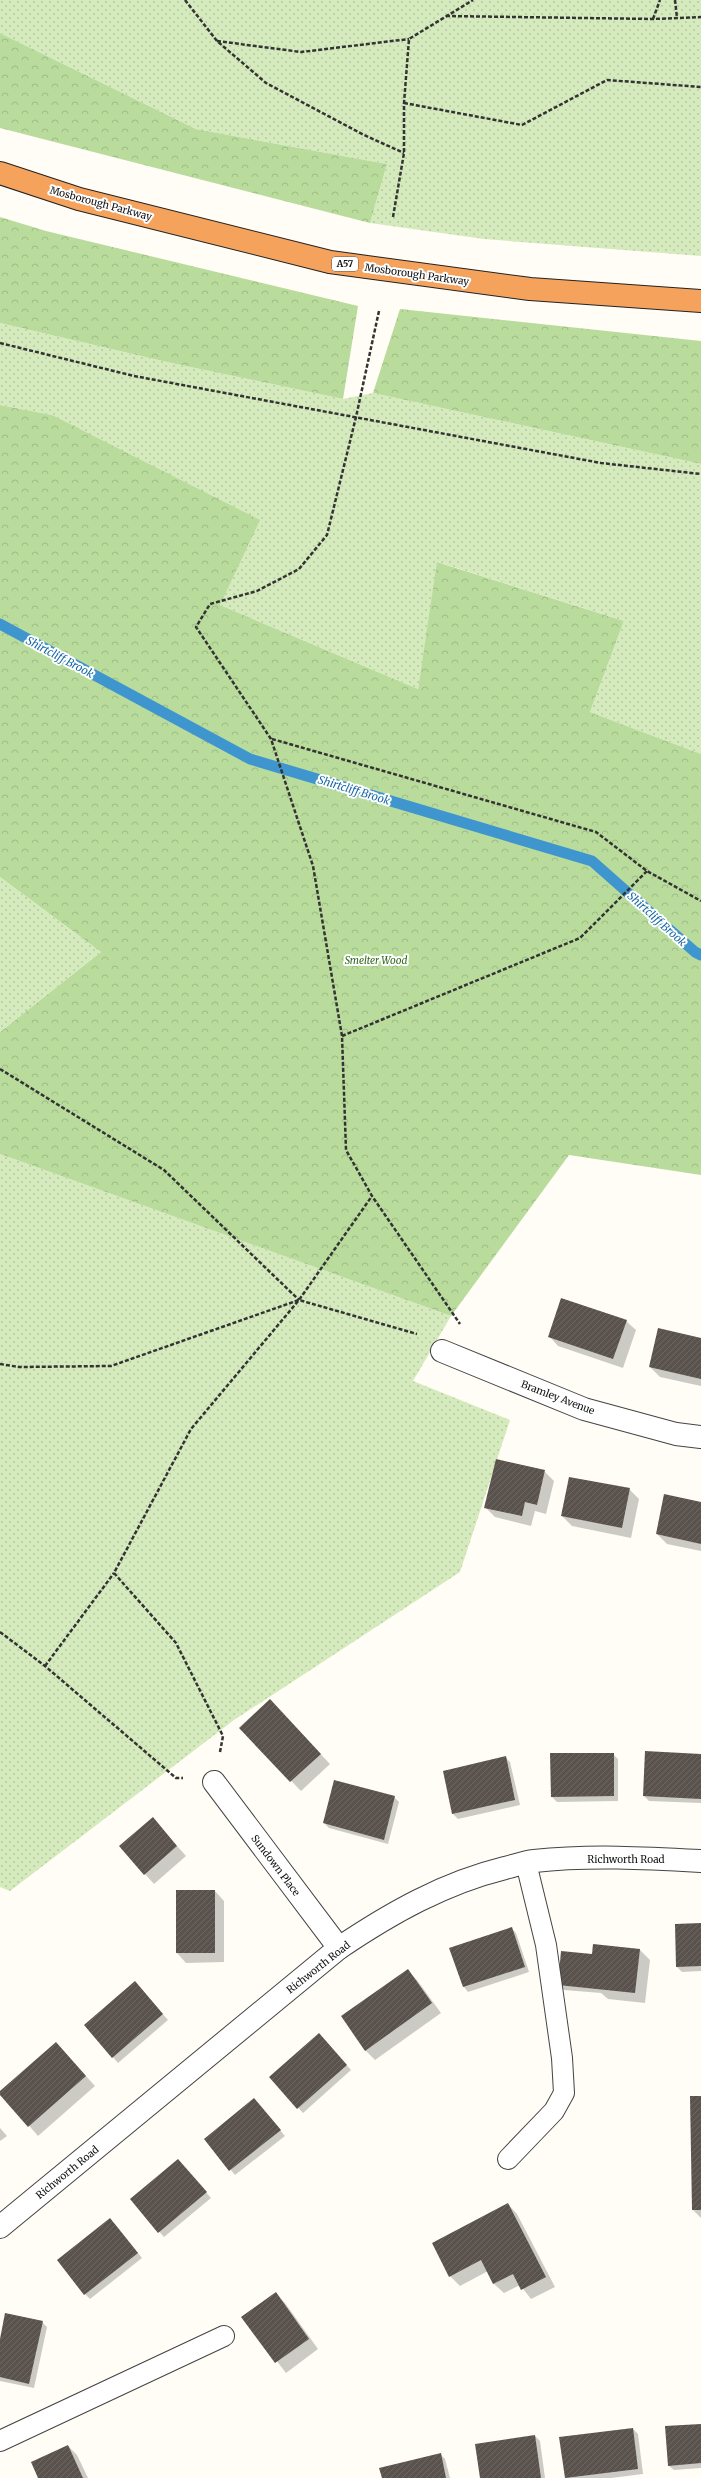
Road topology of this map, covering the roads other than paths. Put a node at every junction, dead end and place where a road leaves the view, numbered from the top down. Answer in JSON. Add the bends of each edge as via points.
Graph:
{"nodes":[{"id":1,"x":0,"y":173,"type":"edge"},
{"id":2,"x":701,"y":300,"type":"edge"},
{"id":3,"x":442,"y":1351,"type":"dead end"},
{"id":4,"x":701,"y":1438,"type":"edge"},
{"id":5,"x":214,"y":1782,"type":"road end"},
{"id":6,"x":701,"y":1861,"type":"edge"},
{"id":7,"x":526,"y":1863,"type":"junction"},
{"id":8,"x":339,"y":1948,"type":"junction"},
{"id":9,"x":508,"y":2159,"type":"dead end"},
{"id":10,"x":0,"y":2227,"type":"edge"},
{"id":11,"x":224,"y":2336,"type":"dead end"},
{"id":12,"x":0,"y":2441,"type":"edge"}],
"edges":[{"from":1,"to":2,"type":"highway","name":"Mosborough Parkway","number":"A57","via":[[79,199],[330,262],[530,289]]},
{"from":3,"to":4,"type":"street","name":"Bramley Avenue","via":[[584,1409],[676,1434]]},
{"from":5,"to":8,"type":"street","name":"Sundown Place"},
{"from":6,"to":7,"type":"street","name":"Richworth Road","via":[[632,1858]]},
{"from":7,"to":8,"type":"street","name":"Richworth Road","via":[[477,1875],[426,1896],[385,1917]]},
{"from":7,"to":9,"type":"lane","via":[[546,1945],[562,2058],[564,2093],[554,2110]]},
{"from":8,"to":10,"type":"street","name":"Richworth Road"},
{"from":11,"to":12,"type":"lane"}]}
